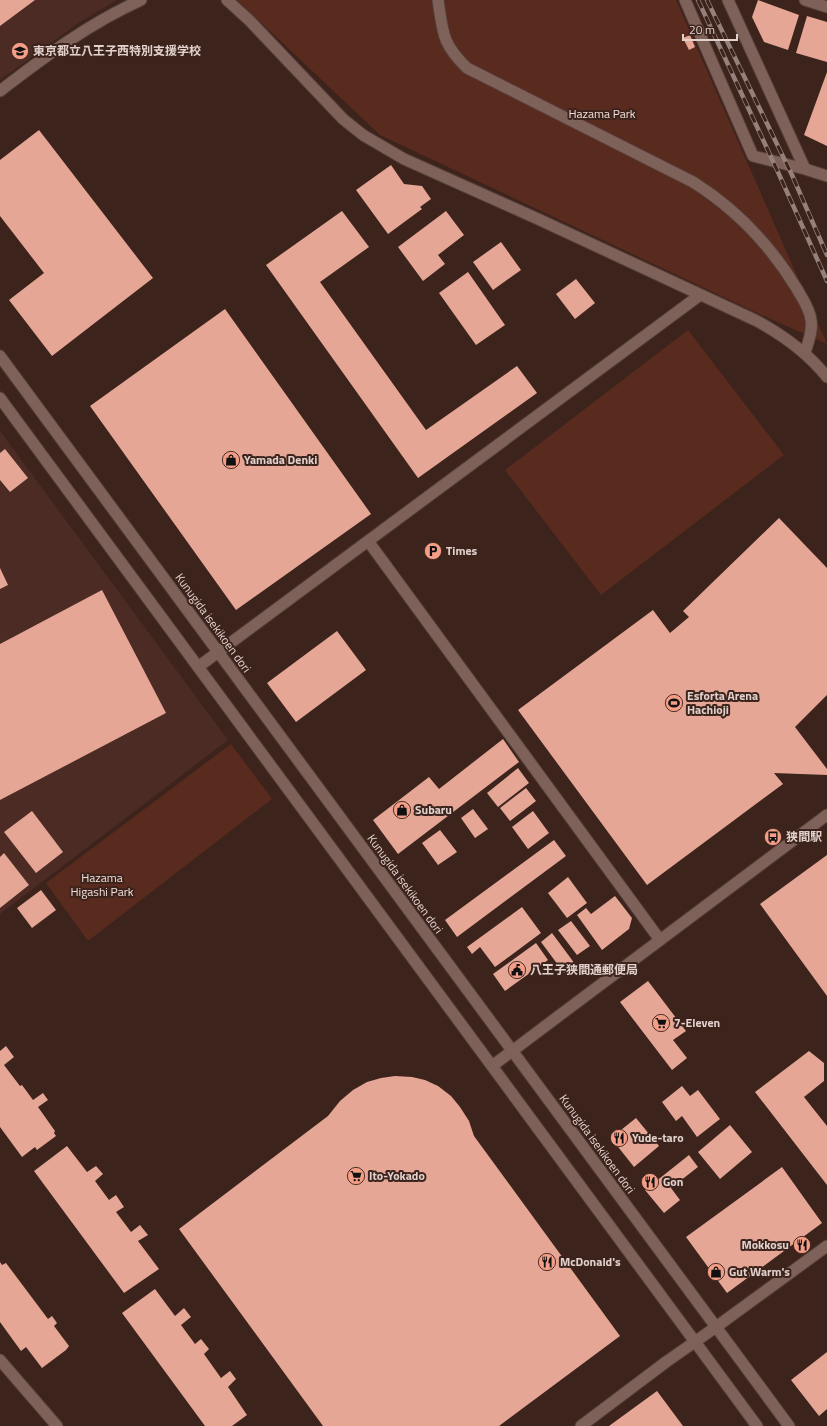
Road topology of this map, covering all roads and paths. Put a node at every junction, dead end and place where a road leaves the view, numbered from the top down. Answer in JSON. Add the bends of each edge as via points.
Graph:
{"nodes":[{"id":1,"x":141,"y":0,"type":"edge"},
{"id":2,"x":227,"y":0,"type":"edge"},
{"id":3,"x":438,"y":0,"type":"edge"},
{"id":4,"x":685,"y":0,"type":"edge"},
{"id":5,"x":728,"y":0,"type":"edge"},
{"id":6,"x":805,"y":0,"type":"edge"},
{"id":7,"x":827,"y":7,"type":"edge"},
{"id":8,"x":0,"y":91,"type":"edge"},
{"id":9,"x":805,"y":169,"type":"junction"},
{"id":10,"x":827,"y":176,"type":"edge"},
{"id":11,"x":700,"y":295,"type":"junction"},
{"id":12,"x":805,"y":353,"type":"junction"},
{"id":13,"x":0,"y":356,"type":"edge"},
{"id":14,"x":827,"y":377,"type":"edge"},
{"id":15,"x":0,"y":398,"type":"edge"},
{"id":16,"x":368,"y":541,"type":"junction"},
{"id":17,"x":218,"y":652,"type":"junction"},
{"id":18,"x":198,"y":667,"type":"junction"},
{"id":19,"x":827,"y":815,"type":"edge"},
{"id":20,"x":660,"y":940,"type":"junction"},
{"id":21,"x":512,"y":1051,"type":"junction"},
{"id":22,"x":492,"y":1066,"type":"junction"},
{"id":23,"x":827,"y":1246,"type":"edge"},
{"id":24,"x":716,"y":1327,"type":"junction"},
{"id":25,"x":695,"y":1342,"type":"junction"},
{"id":26,"x":0,"y":1360,"type":"edge"},
{"id":27,"x":57,"y":1426,"type":"edge"},
{"id":28,"x":581,"y":1426,"type":"edge"},
{"id":29,"x":757,"y":1426,"type":"edge"},
{"id":30,"x":789,"y":1426,"type":"edge"}],
"edges":[{"from":1,"to":8,"type":"street","via":[[90,27]]},
{"from":2,"to":11,"type":"street","via":[[343,119],[379,145],[404,159]]},
{"from":3,"to":12,"type":"street","via":[[448,48],[467,68],[693,182],[712,194],[756,234],[789,275],[804,301],[811,319],[811,331]]},
{"from":4,"to":9,"type":"street","via":[[753,156]]},
{"from":5,"to":9,"type":"street"},
{"from":6,"to":7,"type":"street"},
{"from":9,"to":10,"type":"street"},
{"from":11,"to":12,"type":"street","via":[[769,328]]},
{"from":11,"to":16,"type":"street"},
{"from":12,"to":14,"type":"street"},
{"from":13,"to":17,"type":"street","name":"Kunugida isekikoen dori"},
{"from":15,"to":18,"type":"street"},
{"from":16,"to":17,"type":"street"},
{"from":16,"to":20,"type":"street"},
{"from":17,"to":18,"type":"street"},
{"from":17,"to":21,"type":"street","name":"Kunugida isekikoen dori"},
{"from":18,"to":22,"type":"street"},
{"from":19,"to":20,"type":"street"},
{"from":20,"to":21,"type":"street"},
{"from":21,"to":22,"type":"street"},
{"from":21,"to":24,"type":"street","name":"Kunugida isekikoen dori"},
{"from":22,"to":25,"type":"street"},
{"from":23,"to":24,"type":"street"},
{"from":24,"to":25,"type":"street"},
{"from":24,"to":30,"type":"street","name":"Kunugida isekikoen dori"},
{"from":25,"to":28,"type":"street"},
{"from":25,"to":29,"type":"street"},
{"from":26,"to":27,"type":"street"}]}
